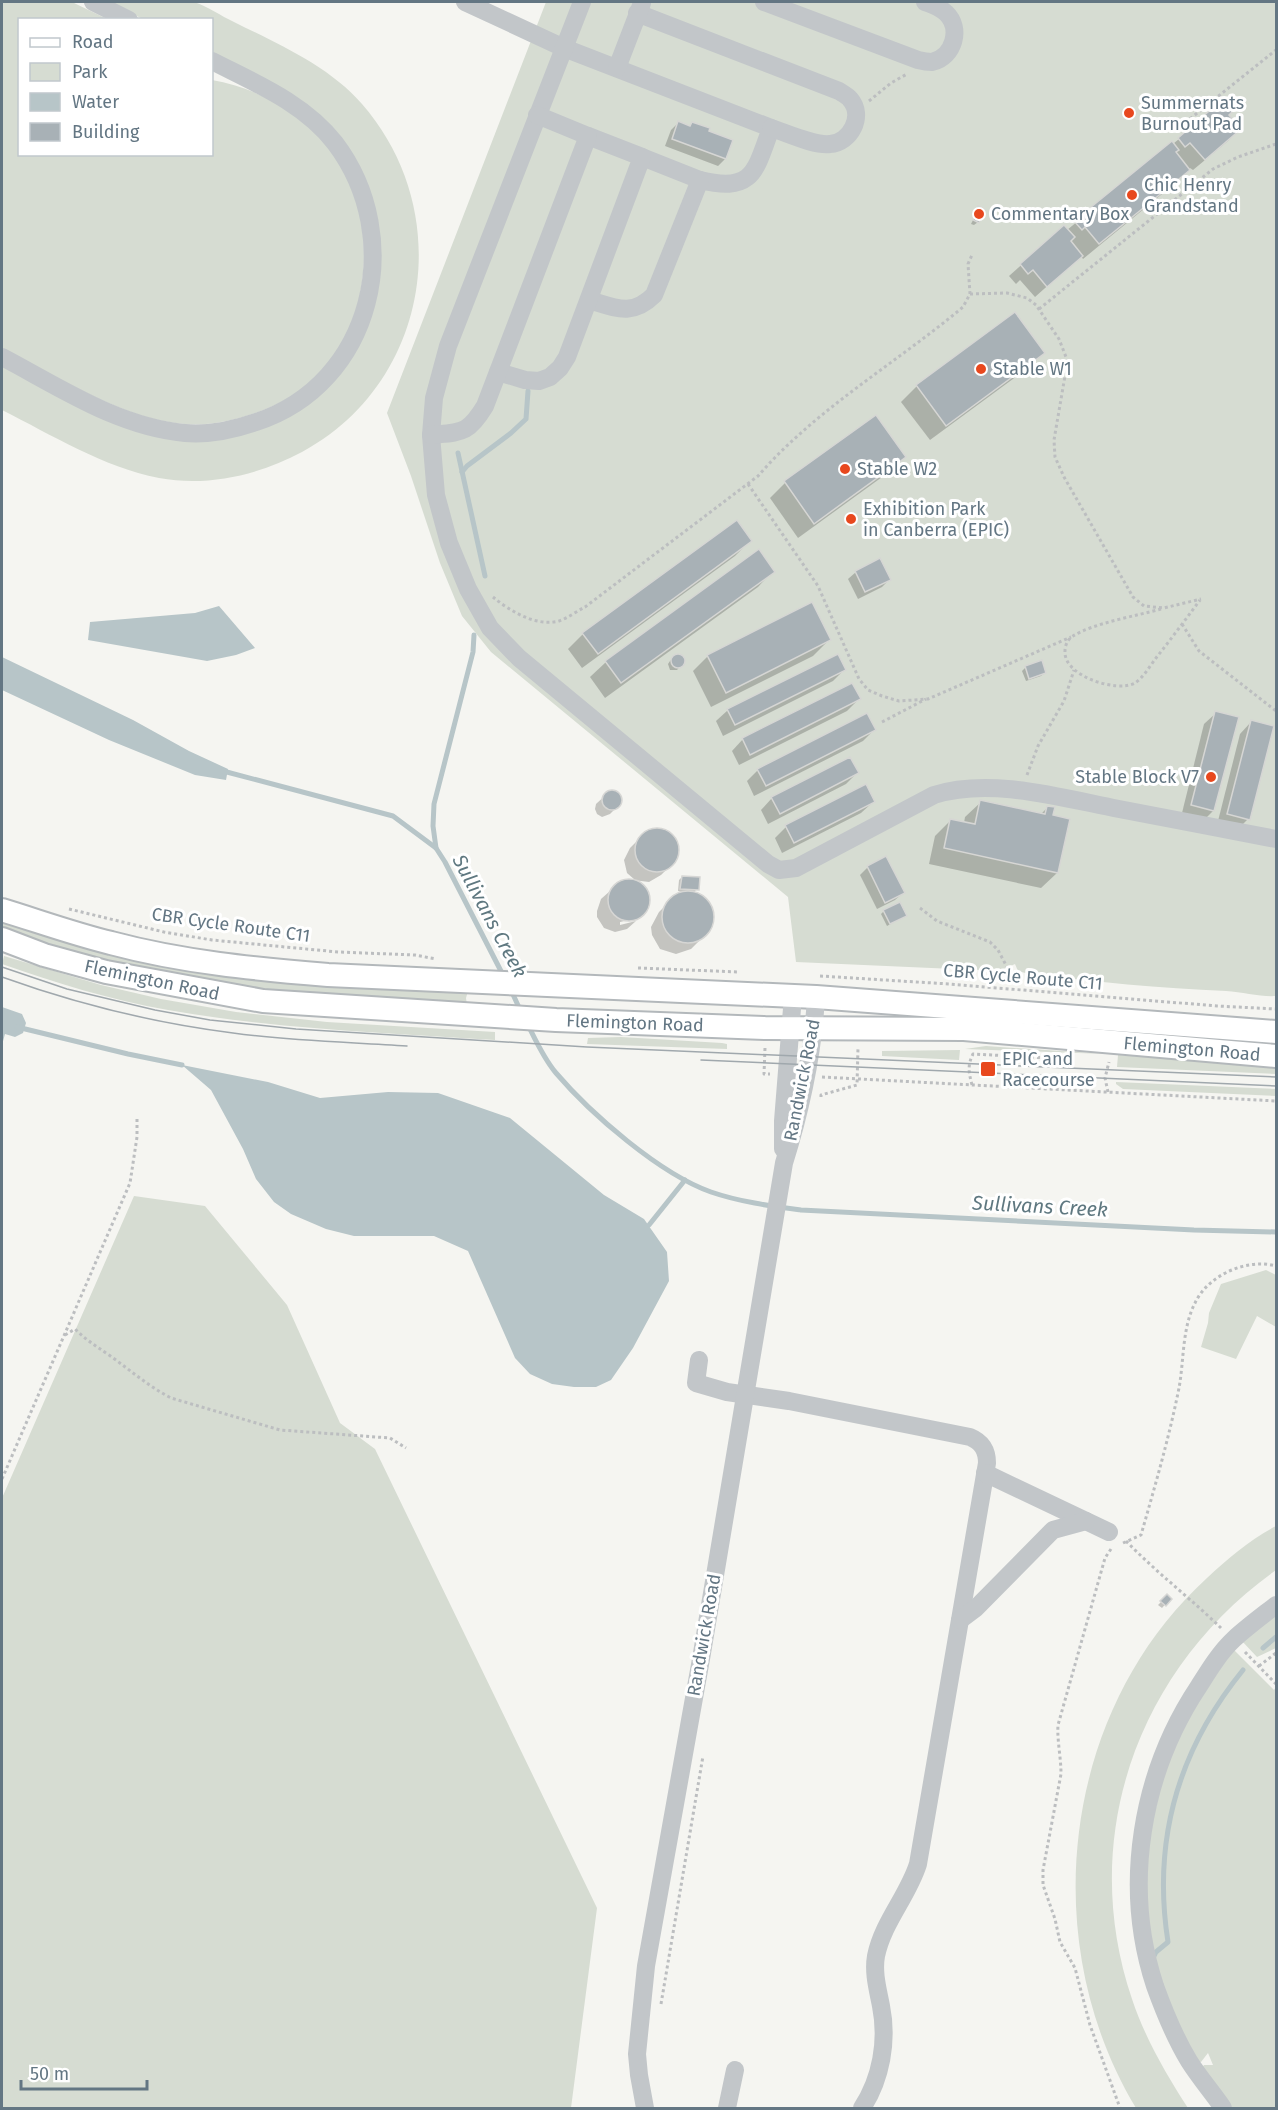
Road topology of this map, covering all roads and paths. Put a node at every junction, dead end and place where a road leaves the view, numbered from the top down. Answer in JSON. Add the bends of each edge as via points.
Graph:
{"nodes":[{"id":1,"x":93,"y":2,"type":"edge"},
{"id":2,"x":465,"y":2,"type":"edge"},
{"id":3,"x":582,"y":2,"type":"edge"},
{"id":4,"x":764,"y":2,"type":"edge"},
{"id":5,"x":925,"y":2,"type":"edge"},
{"id":6,"x":640,"y":7,"type":"edge"},
{"id":7,"x":125,"y":18,"type":"edge"},
{"id":8,"x":564,"y":48,"type":"junction"},
{"id":9,"x":1276,"y":50,"type":"edge"},
{"id":10,"x":213,"y":62,"type":"edge"},
{"id":11,"x":931,"y":62,"type":"junction"},
{"id":12,"x":617,"y":68,"type":"junction"},
{"id":13,"x":213,"y":74,"type":"edge"},
{"id":14,"x":250,"y":81,"type":"junction"},
{"id":15,"x":856,"y":112,"type":"junction"},
{"id":16,"x":537,"y":116,"type":"junction"},
{"id":17,"x":771,"y":128,"type":"junction"},
{"id":18,"x":1176,"y":130,"type":"dead end"},
{"id":19,"x":588,"y":136,"type":"junction"},
{"id":20,"x":1276,"y":144,"type":"edge"},
{"id":21,"x":642,"y":157,"type":"junction"},
{"id":22,"x":700,"y":180,"type":"junction"},
{"id":23,"x":972,"y":255,"type":"dead end"},
{"id":24,"x":970,"y":294,"type":"junction"},
{"id":25,"x":589,"y":300,"type":"junction"},
{"id":26,"x":1039,"y":309,"type":"junction"},
{"id":27,"x":2,"y":357,"type":"edge"},
{"id":28,"x":498,"y":372,"type":"junction"},
{"id":29,"x":431,"y":435,"type":"junction"},
{"id":30,"x":748,"y":484,"type":"junction"},
{"id":31,"x":491,"y":596,"type":"dead end"},
{"id":32,"x":1164,"y":608,"type":"junction"},
{"id":33,"x":1182,"y":624,"type":"junction"},
{"id":34,"x":1071,"y":637,"type":"junction"},
{"id":35,"x":1074,"y":670,"type":"junction"},
{"id":36,"x":928,"y":699,"type":"junction"},
{"id":37,"x":1276,"y":711,"type":"edge"},
{"id":38,"x":882,"y":722,"type":"dead end"},
{"id":39,"x":1021,"y":790,"type":"junction"},
{"id":40,"x":1276,"y":839,"type":"edge"},
{"id":41,"x":61,"y":907,"type":"dead end"},
{"id":42,"x":920,"y":908,"type":"dead end"},
{"id":43,"x":2,"y":910,"type":"edge"},
{"id":44,"x":2,"y":939,"type":"edge"},
{"id":45,"x":438,"y":959,"type":"dead end"},
{"id":46,"x":1007,"y":967,"type":"dead end"},
{"id":47,"x":814,"y":986,"type":"junction"},
{"id":48,"x":793,"y":996,"type":"junction"},
{"id":49,"x":1276,"y":1009,"type":"edge"},
{"id":50,"x":765,"y":1028,"type":"junction"},
{"id":51,"x":814,"y":1028,"type":"junction"},
{"id":52,"x":791,"y":1029,"type":"junction"},
{"id":53,"x":1249,"y":1030,"type":"junction"},
{"id":54,"x":1276,"y":1032,"type":"edge"},
{"id":55,"x":1244,"y":1053,"type":"junction"},
{"id":56,"x":1276,"y":1056,"type":"edge"},
{"id":57,"x":1053,"y":1058,"type":"dead end"},
{"id":58,"x":1109,"y":1060,"type":"dead end"},
{"id":59,"x":787,"y":1075,"type":"junction"},
{"id":60,"x":806,"y":1076,"type":"junction"},
{"id":61,"x":972,"y":1085,"type":"junction"},
{"id":62,"x":1108,"y":1092,"type":"junction"},
{"id":63,"x":1276,"y":1101,"type":"edge"},
{"id":64,"x":137,"y":1118,"type":"dead end"},
{"id":65,"x":784,"y":1162,"type":"junction"},
{"id":66,"x":1276,"y":1266,"type":"edge"},
{"id":67,"x":63,"y":1336,"type":"junction"},
{"id":68,"x":699,"y":1360,"type":"dead end"},
{"id":69,"x":744,"y":1394,"type":"junction"},
{"id":70,"x":406,"y":1448,"type":"dead end"},
{"id":71,"x":985,"y":1473,"type":"junction"},
{"id":72,"x":2,"y":1479,"type":"edge"},
{"id":73,"x":1086,"y":1521,"type":"junction"},
{"id":74,"x":1109,"y":1532,"type":"joint"},
{"id":75,"x":1126,"y":1542,"type":"junction"},
{"id":76,"x":1276,"y":1605,"type":"edge"},
{"id":77,"x":960,"y":1620,"type":"junction"},
{"id":78,"x":1233,"y":1640,"type":"junction"},
{"id":79,"x":1276,"y":1653,"type":"edge"},
{"id":80,"x":1259,"y":1666,"type":"junction"},
{"id":81,"x":1276,"y":1684,"type":"edge"},
{"id":82,"x":735,"y":2070,"type":"dead end"},
{"id":83,"x":645,"y":2109,"type":"edge"},
{"id":84,"x":727,"y":2109,"type":"edge"},
{"id":85,"x":862,"y":2109,"type":"edge"},
{"id":86,"x":1120,"y":2109,"type":"edge"},
{"id":87,"x":1223,"y":2109,"type":"edge"}],
"edges":[{"from":1,"to":7,"type":"street"},
{"from":2,"to":8,"type":"street"},
{"from":3,"to":8,"type":"street"},
{"from":4,"to":11,"type":"street"},
{"from":5,"to":11,"type":"street","via":[[948,14],[956,38],[943,57]]},
{"from":6,"to":12,"type":"street"},
{"from":6,"to":15,"type":"street","via":[[839,91],[850,99]]},
{"from":8,"to":12,"type":"street"},
{"from":8,"to":16,"type":"street"},
{"from":9,"to":18,"type":"path"},
{"from":10,"to":14,"type":"street"},
{"from":11,"to":15,"type":"path","via":[[891,83]]},
{"from":12,"to":17,"type":"street"},
{"from":13,"to":14,"type":"street"},
{"from":14,"to":27,"type":"street","via":[[305,112],[334,142],[358,180],[371,223],[373,268],[363,317],[342,360],[312,392],[276,415],[232,430],[186,433],[149,427],[114,415]]},
{"from":15,"to":17,"type":"street","via":[[856,123],[850,133],[831,144]]},
{"from":16,"to":19,"type":"street"},
{"from":16,"to":29,"type":"street","via":[[448,346],[434,399]]},
{"from":17,"to":22,"type":"street","via":[[751,174],[737,184]]},
{"from":19,"to":21,"type":"street"},
{"from":19,"to":28,"type":"street"},
{"from":20,"to":26,"type":"path","via":[[1213,169]]},
{"from":21,"to":22,"type":"street"},
{"from":21,"to":25,"type":"street"},
{"from":22,"to":25,"type":"street","via":[[654,295],[644,305],[632,309],[617,309]]},
{"from":23,"to":24,"type":"path","via":[[968,264]]},
{"from":24,"to":26,"type":"path","via":[[1007,293],[1027,298]]},
{"from":24,"to":30,"type":"path","via":[[956,314],[826,411]]},
{"from":25,"to":28,"type":"street","via":[[567,357],[550,377],[525,380]]},
{"from":26,"to":32,"type":"path","via":[[1066,357],[1055,457],[1132,597],[1144,606]]},
{"from":28,"to":29,"type":"street","via":[[476,422],[463,432]]},
{"from":29,"to":39,"type":"street","via":[[436,495],[449,543],[490,628],[519,657],[773,867],[793,870],[934,795],[968,788]]},
{"from":30,"to":31,"type":"path","via":[[585,607],[559,621],[521,616]]},
{"from":30,"to":36,"type":"path","via":[[818,586],[858,677],[868,690],[900,701]]},
{"from":32,"to":33,"type":"path","via":[[1201,598]]},
{"from":32,"to":34,"type":"path"},
{"from":33,"to":35,"type":"path","via":[[1135,683],[1114,686]]},
{"from":33,"to":37,"type":"path","via":[[1198,651]]},
{"from":34,"to":35,"type":"path","via":[[1064,655]]},
{"from":34,"to":36,"type":"path"},
{"from":35,"to":39,"type":"path","via":[[1064,701],[1038,746]]},
{"from":36,"to":38,"type":"path"},
{"from":39,"to":40,"type":"street"},
{"from":41,"to":45,"type":"path","name":"CBR Cycle Route C11","via":[[212,940]]},
{"from":42,"to":46,"type":"path","via":[[937,921],[990,942]]},
{"from":43,"to":48,"type":"main road","name":"Flemington Road","via":[[112,944],[256,970]]},
{"from":44,"to":50,"type":"main road","name":"Flemington Road","via":[[106,972],[263,1001],[555,1020]]},
{"from":47,"to":48,"type":"main road","name":"Flemington Road"},
{"from":47,"to":49,"type":"path","name":"CBR Cycle Route C11","via":[[949,984]]},
{"from":47,"to":51,"type":"street","name":"Randwick Road"},
{"from":47,"to":53,"type":"main road","name":"Flemington Road"},
{"from":48,"to":52,"type":"street","name":"Randwick Road"},
{"from":50,"to":52,"type":"main road","name":"Flemington Road"},
{"from":50,"to":59,"type":"path","via":[[764,1074]]},
{"from":51,"to":52,"type":"main road","name":"Flemington Road"},
{"from":51,"to":55,"type":"main road","name":"Flemington Road","via":[[964,1029]]},
{"from":51,"to":60,"type":"street","name":"Randwick Road"},
{"from":52,"to":59,"type":"street","name":"Randwick Road"},
{"from":53,"to":54,"type":"main road","name":"Flemington Road"},
{"from":53,"to":55,"type":"main road"},
{"from":55,"to":56,"type":"main road","name":"Flemington Road"},
{"from":57,"to":61,"type":"path","via":[[973,1054],[969,1063]]},
{"from":58,"to":62,"type":"path","via":[[1105,1078]]},
{"from":59,"to":65,"type":"street","name":"Randwick Road"},
{"from":60,"to":61,"type":"path"},
{"from":60,"to":65,"type":"street","name":"Randwick Road"},
{"from":61,"to":62,"type":"path"},
{"from":62,"to":63,"type":"path"},
{"from":64,"to":67,"type":"path","via":[[130,1183]]},
{"from":65,"to":69,"type":"street","name":"Randwick Road"},
{"from":66,"to":75,"type":"path","via":[[1255,1264],[1223,1274],[1208,1284],[1195,1303],[1188,1324],[1179,1389],[1141,1535]]},
{"from":67,"to":70,"type":"path","via":[[75,1329],[87,1342],[171,1398],[280,1430],[390,1438]]},
{"from":67,"to":72,"type":"path"},
{"from":68,"to":69,"type":"street","via":[[696,1383]]},
{"from":69,"to":71,"type":"street","via":[[970,1437],[986,1452]]},
{"from":69,"to":83,"type":"street","name":"Randwick Road","via":[[646,1966],[637,2054]]},
{"from":71,"to":73,"type":"street"},
{"from":71,"to":77,"type":"street"},
{"from":73,"to":74,"type":"street"},
{"from":73,"to":77,"type":"street","via":[[1053,1530]]},
{"from":74,"to":75,"type":"path"},
{"from":75,"to":78,"type":"path"},
{"from":75,"to":86,"type":"path","via":[[1109,1550],[1105,1558],[1058,1725],[1061,1774],[1043,1870],[1043,1885],[1060,1942],[1075,1968],[1090,2025]]},
{"from":76,"to":78,"type":"street"},
{"from":77,"to":85,"type":"street","via":[[918,1864],[882,1936],[876,1957],[882,2009],[881,2062]]},
{"from":78,"to":80,"type":"path"},
{"from":78,"to":87,"type":"street","via":[[1188,1702],[1169,1738],[1148,1805],[1139,1875],[1140,1911],[1155,1985],[1189,2061]]},
{"from":79,"to":80,"type":"path"},
{"from":80,"to":81,"type":"path"},
{"from":82,"to":84,"type":"street"}]}
